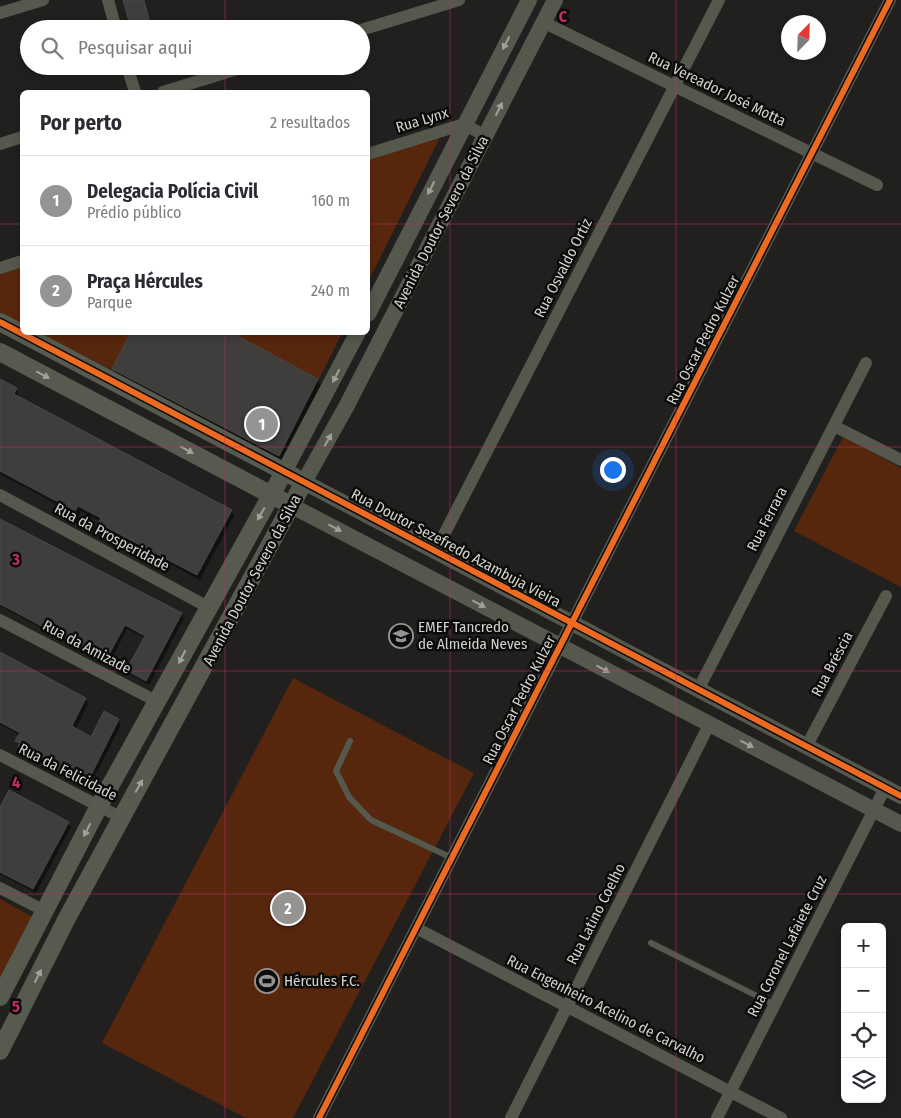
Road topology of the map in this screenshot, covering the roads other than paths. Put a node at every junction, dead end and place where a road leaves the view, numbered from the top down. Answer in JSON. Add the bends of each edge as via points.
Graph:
{"nodes":[{"id":1,"x":43,"y":0,"type":"edge"},
{"id":2,"x":108,"y":0,"type":"edge"},
{"id":3,"x":459,"y":0,"type":"edge"},
{"id":4,"x":529,"y":0,"type":"edge"},
{"id":5,"x":555,"y":0,"type":"edge"},
{"id":6,"x":719,"y":0,"type":"edge"},
{"id":7,"x":890,"y":0,"type":"edge"},
{"id":8,"x":0,"y":13,"type":"edge"},
{"id":9,"x":114,"y":20,"type":"edge"},
{"id":10,"x":543,"y":22,"type":"junction"},
{"id":11,"x":370,"y":27,"type":"edge"},
{"id":12,"x":130,"y":75,"type":"edge"},
{"id":13,"x":218,"y":75,"type":"edge"},
{"id":14,"x":674,"y":86,"type":"junction"},
{"id":15,"x":134,"y":90,"type":"edge"},
{"id":16,"x":169,"y":90,"type":"edge"},
{"id":17,"x":464,"y":124,"type":"junction"},
{"id":18,"x":485,"y":136,"type":"junction"},
{"id":19,"x":20,"y":138,"type":"edge"},
{"id":20,"x":0,"y":144,"type":"edge"},
{"id":21,"x":370,"y":153,"type":"edge"},
{"id":22,"x":812,"y":153,"type":"junction"},
{"id":23,"x":877,"y":185,"type":"dead end"},
{"id":24,"x":20,"y":262,"type":"edge"},
{"id":25,"x":0,"y":268,"type":"edge"},
{"id":26,"x":370,"y":310,"type":"edge"},
{"id":27,"x":0,"y":322,"type":"edge"},
{"id":28,"x":20,"y":333,"type":"edge"},
{"id":29,"x":24,"y":335,"type":"edge"},
{"id":30,"x":356,"y":335,"type":"edge"},
{"id":31,"x":0,"y":352,"type":"edge"},
{"id":32,"x":866,"y":363,"type":"dead end"},
{"id":33,"x":325,"y":397,"type":"junction"},
{"id":34,"x":143,"y":398,"type":"junction"},
{"id":35,"x":346,"y":407,"type":"junction"},
{"id":36,"x":129,"y":420,"type":"junction"},
{"id":37,"x":834,"y":426,"type":"junction"},
{"id":38,"x":901,"y":460,"type":"edge"},
{"id":39,"x":284,"y":472,"type":"junction"},
{"id":40,"x":304,"y":482,"type":"junction"},
{"id":41,"x":0,"y":495,"type":"edge"},
{"id":42,"x":272,"y":495,"type":"junction"},
{"id":43,"x":292,"y":506,"type":"junction"},
{"id":44,"x":435,"y":552,"type":"junction"},
{"id":45,"x":886,"y":596,"type":"dead end"},
{"id":46,"x":208,"y":607,"type":"junction"},
{"id":47,"x":0,"y":620,"type":"edge"},
{"id":48,"x":572,"y":624,"type":"junction"},
{"id":49,"x":560,"y":646,"type":"junction"},
{"id":50,"x":698,"y":690,"type":"junction"},
{"id":51,"x":158,"y":702,"type":"junction"},
{"id":52,"x":709,"y":725,"type":"junction"},
{"id":53,"x":350,"y":742,"type":"dead end"},
{"id":54,"x":806,"y":747,"type":"junction"},
{"id":55,"x":0,"y":755,"type":"edge"},
{"id":56,"x":885,"y":788,"type":"junction"},
{"id":57,"x":901,"y":796,"type":"edge"},
{"id":58,"x":99,"y":806,"type":"junction"},
{"id":59,"x":874,"y":810,"type":"junction"},
{"id":60,"x":122,"y":818,"type":"junction"},
{"id":61,"x":900,"y":822,"type":"edge"},
{"id":62,"x":452,"y":858,"type":"junction"},
{"id":63,"x":0,"y":888,"type":"edge"},
{"id":64,"x":45,"y":911,"type":"junction"},
{"id":65,"x":416,"y":928,"type":"junction"},
{"id":66,"x":651,"y":943,"type":"dead end"},
{"id":67,"x":0,"y":997,"type":"edge"},
{"id":68,"x":775,"y":1005,"type":"junction"},
{"id":69,"x":568,"y":1007,"type":"junction"},
{"id":70,"x":0,"y":1051,"type":"edge"},
{"id":71,"x":730,"y":1092,"type":"junction"},
{"id":72,"x":319,"y":1118,"type":"edge"},
{"id":73,"x":512,"y":1118,"type":"edge"},
{"id":74,"x":717,"y":1118,"type":"edge"},
{"id":75,"x":781,"y":1118,"type":"edge"}],
"edges":[{"from":1,"to":8,"type":"street"},
{"from":2,"to":9,"type":"street"},
{"from":3,"to":11,"type":"street"},
{"from":4,"to":17,"type":"street","name":"Avenida Doutor Severo da Silva","one_way":true},
{"from":5,"to":10,"type":"street","name":"Avenida Doutor Severo da Silva"},
{"from":6,"to":14,"type":"street","name":"Rua Osvaldo Ortiz"},
{"from":7,"to":22,"type":"street","name":"Rua Oscar Pedro Kulzer"},
{"from":10,"to":14,"type":"street","name":"Rua Vereador José Motta"},
{"from":18,"to":10,"type":"street","name":"Avenida Doutor Severo da Silva","one_way":true},
{"from":12,"to":15,"type":"street"},
{"from":13,"to":16,"type":"street"},
{"from":14,"to":22,"type":"street","name":"Rua Vereador José Motta"},
{"from":14,"to":44,"type":"street","name":"Rua Osvaldo Ortiz"},
{"from":17,"to":18,"type":"street","name":"Rua Lynx"},
{"from":17,"to":21,"type":"street","name":"Rua Lynx"},
{"from":17,"to":26,"type":"street","name":"Avenida Doutor Severo da Silva","one_way":true},
{"from":18,"to":35,"type":"street","name":"Avenida Doutor Severo da Silva"},
{"from":19,"to":20,"type":"street"},
{"from":22,"to":23,"type":"street","name":"Rua Vereador José Motta"},
{"from":22,"to":48,"type":"street","name":"Rua Oscar Pedro Kulzer"},
{"from":24,"to":25,"type":"street"},
{"from":27,"to":28,"type":"main road","name":"Rua Doutor Sezefredo Azambuja Vieira"},
{"from":29,"to":34,"type":"main road","name":"Rua Doutor Sezefredo Azambuja Vieira"},
{"from":30,"to":33,"type":"street","name":"Avenida Doutor Severo da Silva","one_way":true},
{"from":31,"to":36,"type":"main road","one_way":true},
{"from":32,"to":37,"type":"street","name":"Rua Ferrara"},
{"from":33,"to":35,"type":"street"},
{"from":33,"to":39,"type":"street","name":"Avenida Doutor Severo da Silva"},
{"from":34,"to":36,"type":"main road"},
{"from":34,"to":39,"type":"main road","name":"Rua Doutor Sezefredo Azambuja Vieira"},
{"from":40,"to":35,"type":"street","name":"Avenida Doutor Severo da Silva","one_way":true},
{"from":36,"to":42,"type":"main road","one_way":true},
{"from":37,"to":38,"type":"street"},
{"from":37,"to":50,"type":"street","name":"Rua Ferrara"},
{"from":39,"to":40,"type":"main road","name":"Rua Doutor Sezefredo Azambuja Vieira"},
{"from":39,"to":42,"type":"main road","name":"Avenida Doutor Severo da Silva"},
{"from":40,"to":43,"type":"main road","name":"Avenida Doutor Severo da Silva"},
{"from":40,"to":44,"type":"street","name":"Rua Doutor Sezefredo Azambuja Vieira"},
{"from":41,"to":46,"type":"street","name":"Rua da Prosperidade"},
{"from":42,"to":43,"type":"main road"},
{"from":42,"to":46,"type":"main road","name":"Avenida Doutor Severo da Silva","one_way":true},
{"from":43,"to":49,"type":"street","one_way":true},
{"from":60,"to":43,"type":"main road","name":"Avenida Doutor Severo da Silva","one_way":true},
{"from":44,"to":48,"type":"street","name":"Rua Doutor Sezefredo Azambuja Vieira"},
{"from":45,"to":54,"type":"street","name":"Rua Bréscia"},
{"from":46,"to":51,"type":"main road","name":"Avenida Doutor Severo da Silva","one_way":true},
{"from":47,"to":51,"type":"street","name":"Rua da Amizade"},
{"from":48,"to":49,"type":"street","name":"Rua Oscar Pedro Kulzer"},
{"from":48,"to":50,"type":"street","name":"Rua Doutor Sezefredo Azambuja Vieira"},
{"from":49,"to":52,"type":"street","one_way":true},
{"from":49,"to":62,"type":"street","name":"Rua Oscar Pedro Kulzer"},
{"from":50,"to":54,"type":"street","name":"Rua Doutor Sezefredo Azambuja Vieira"},
{"from":51,"to":58,"type":"main road","name":"Avenida Doutor Severo da Silva"},
{"from":52,"to":59,"type":"street","one_way":true},
{"from":52,"to":69,"type":"street","name":"Rua Latino Coelho"},
{"from":53,"to":62,"type":"lane","via":[[336,771],[349,797],[371,820]]},
{"from":54,"to":56,"type":"street","name":"Rua Doutor Sezefredo Azambuja Vieira"},
{"from":55,"to":58,"type":"street","name":"Rua da Felicidade"},
{"from":56,"to":57,"type":"street","name":"Rua Doutor Sezefredo Azambuja Vieira"},
{"from":56,"to":59,"type":"street","name":"Rua Coronel Lafaiete Cruz"},
{"from":58,"to":60,"type":"street","name":"Rua da Felicidade"},
{"from":58,"to":64,"type":"main road","name":"Avenida Doutor Severo da Silva","one_way":true},
{"from":59,"to":61,"type":"street"},
{"from":59,"to":68,"type":"street","name":"Rua Coronel Lafaiete Cruz"},
{"from":70,"to":60,"type":"main road","name":"Avenida Doutor Severo da Silva","one_way":true},
{"from":62,"to":65,"type":"street","name":"Rua Oscar Pedro Kulzer"},
{"from":63,"to":64,"type":"street"},
{"from":64,"to":67,"type":"main road","name":"Avenida Doutor Severo da Silva"},
{"from":65,"to":69,"type":"street","name":"Rua Engenheiro Acelino de Carvalho"},
{"from":65,"to":72,"type":"street","name":"Rua Oscar Pedro Kulzer"},
{"from":66,"to":68,"type":"lane"},
{"from":68,"to":71,"type":"street","name":"Rua Coronel Lafaiete Cruz"},
{"from":69,"to":71,"type":"street","name":"Rua Engenheiro Acelino de Carvalho"},
{"from":69,"to":73,"type":"street","name":"Rua Latino Coelho"},
{"from":71,"to":74,"type":"street","name":"Rua Coronel Lafaiete Cruz"},
{"from":71,"to":75,"type":"street","name":"Rua Engenheiro Acelino de Carvalho"}]}
